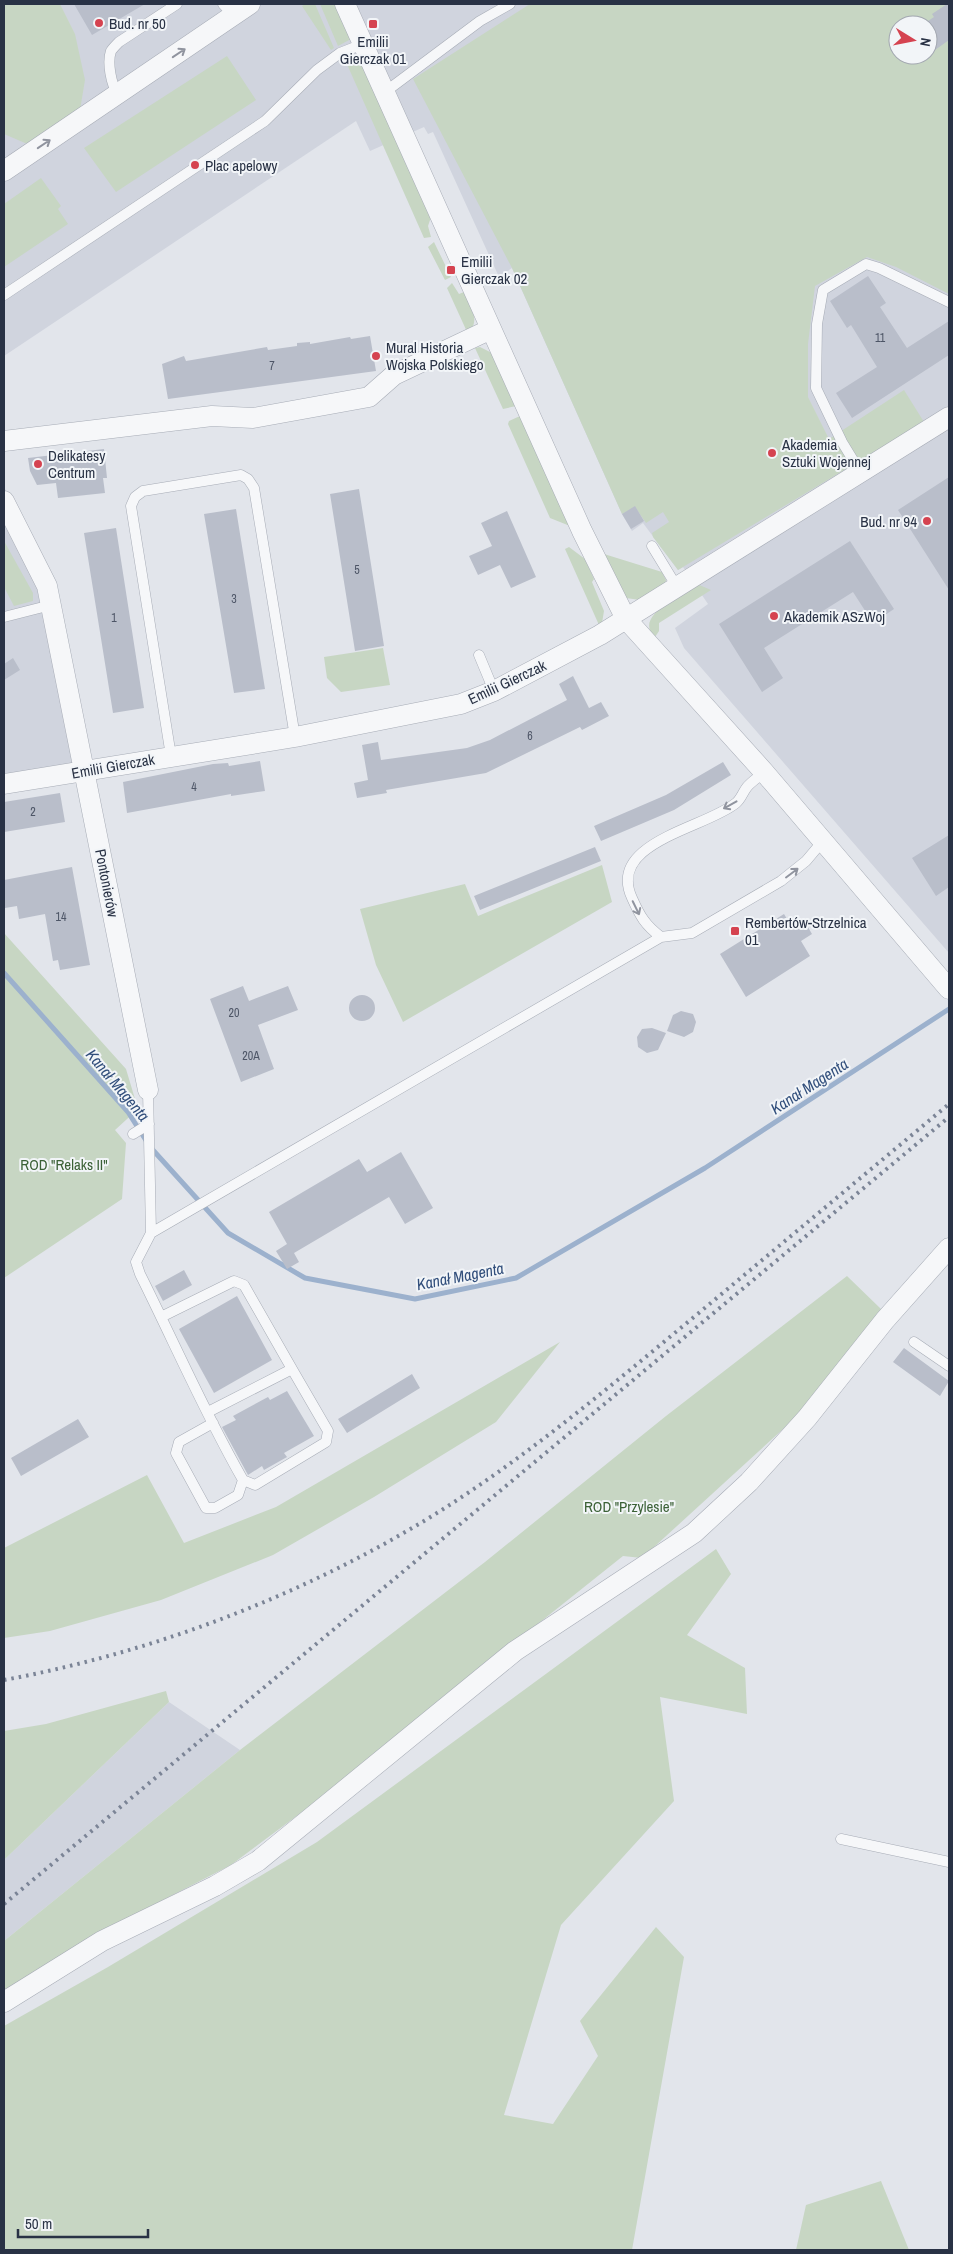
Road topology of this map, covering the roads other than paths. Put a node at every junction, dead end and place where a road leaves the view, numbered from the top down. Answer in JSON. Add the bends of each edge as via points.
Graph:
{"nodes":[{"id":1,"x":177,"y":4,"type":"edge"},
{"id":2,"x":250,"y":4,"type":"edge"},
{"id":3,"x":345,"y":4,"type":"edge"},
{"id":4,"x":510,"y":4,"type":"edge"},
{"id":5,"x":228,"y":10,"type":"edge"},
{"id":6,"x":363,"y":44,"type":"junction"},
{"id":7,"x":385,"y":92,"type":"junction"},
{"id":8,"x":118,"y":94,"type":"junction"},
{"id":9,"x":4,"y":171,"type":"edge"},
{"id":10,"x":4,"y":295,"type":"edge"},
{"id":11,"x":949,"y":302,"type":"edge"},
{"id":12,"x":491,"y":329,"type":"junction"},
{"id":13,"x":949,"y":417,"type":"edge"},
{"id":14,"x":4,"y":441,"type":"edge"},
{"id":15,"x":861,"y":473,"type":"junction"},
{"id":16,"x":4,"y":501,"type":"edge"},
{"id":17,"x":652,"y":546,"type":"dead end"},
{"id":18,"x":677,"y":587,"type":"junction"},
{"id":19,"x":51,"y":605,"type":"junction"},
{"id":20,"x":4,"y":617,"type":"edge"},
{"id":21,"x":626,"y":620,"type":"junction"},
{"id":22,"x":479,"y":655,"type":"dead end"},
{"id":23,"x":494,"y":691,"type":"junction"},
{"id":24,"x":295,"y":737,"type":"junction"},
{"id":25,"x":171,"y":756,"type":"junction"},
{"id":26,"x":85,"y":771,"type":"junction"},
{"id":27,"x":764,"y":772,"type":"junction"},
{"id":28,"x":4,"y":784,"type":"edge"},
{"id":29,"x":822,"y":842,"type":"junction"},
{"id":30,"x":661,"y":937,"type":"junction"},
{"id":31,"x":949,"y":989,"type":"edge"},
{"id":32,"x":148,"y":1090,"type":"joint"},
{"id":33,"x":149,"y":1124,"type":"junction"},
{"id":34,"x":133,"y":1134,"type":"dead end"},
{"id":35,"x":151,"y":1234,"type":"junction"},
{"id":36,"x":949,"y":1248,"type":"edge"},
{"id":37,"x":161,"y":1318,"type":"junction"},
{"id":38,"x":914,"y":1342,"type":"dead end"},
{"id":39,"x":949,"y":1366,"type":"edge"},
{"id":40,"x":292,"y":1369,"type":"junction"},
{"id":41,"x":208,"y":1412,"type":"junction"},
{"id":42,"x":213,"y":1423,"type":"junction"},
{"id":43,"x":243,"y":1480,"type":"junction"},
{"id":44,"x":841,"y":1839,"type":"dead end"},
{"id":45,"x":949,"y":1862,"type":"edge"},
{"id":46,"x":4,"y":2002,"type":"edge"}],
"edges":[{"from":1,"to":8,"type":"lane","via":[[112,50],[110,64]]},
{"from":2,"to":5,"type":"street"},
{"from":3,"to":6,"type":"street"},
{"from":4,"to":7,"type":"lane","via":[[480,21]]},
{"from":8,"to":5,"type":"street","one_way":true},
{"from":6,"to":7,"type":"street"},
{"from":6,"to":10,"type":"lane","via":[[340,53],[317,70],[265,121]]},
{"from":7,"to":12,"type":"street"},
{"from":9,"to":8,"type":"street","one_way":true},
{"from":11,"to":15,"type":"lane","via":[[866,264],[823,290],[818,324],[816,388]]},
{"from":12,"to":14,"type":"street","via":[[394,375],[369,398],[253,418],[212,416]]},
{"from":12,"to":21,"type":"street"},
{"from":13,"to":15,"type":"street","name":"Emilii Gierczak"},
{"from":15,"to":18,"type":"street","name":"Emilii Gierczak"},
{"from":16,"to":19,"type":"street","name":"Pontonierów","via":[[47,586]]},
{"from":17,"to":18,"type":"lane"},
{"from":18,"to":21,"type":"street","name":"Emilii Gierczak"},
{"from":19,"to":20,"type":"lane"},
{"from":19,"to":26,"type":"street","name":"Pontonierów"},
{"from":21,"to":23,"type":"street","name":"Emilii Gierczak"},
{"from":21,"to":27,"type":"street"},
{"from":22,"to":23,"type":"lane"},
{"from":23,"to":24,"type":"street","name":"Emilii Gierczak","via":[[440,709]]},
{"from":24,"to":25,"type":"street","name":"Emilii Gierczak"},
{"from":24,"to":25,"type":"lane","via":[[254,488],[241,475],[143,491],[131,506]]},
{"from":25,"to":26,"type":"street","name":"Emilii Gierczak"},
{"from":26,"to":28,"type":"street","name":"Emilii Gierczak"},
{"from":26,"to":32,"type":"street","name":"Pontonierów"},
{"from":27,"to":29,"type":"street"},
{"from":27,"to":30,"type":"lane","one_way":true,"via":[[747,787],[737,803],[670,835],[636,856],[629,866],[629,893],[646,926]]},
{"from":30,"to":29,"type":"lane","one_way":true,"via":[[692,933],[782,881]]},
{"from":29,"to":31,"type":"street"},
{"from":30,"to":35,"type":"lane"},
{"from":32,"to":33,"type":"lane","name":"Pontonierów"},
{"from":33,"to":34,"type":"lane"},
{"from":33,"to":35,"type":"lane","name":"Pontonierów"},
{"from":35,"to":37,"type":"lane","name":"Pontonierów","via":[[136,1262]]},
{"from":36,"to":46,"type":"street","via":[[885,1320],[807,1418],[749,1482],[694,1533],[515,1651],[258,1861],[215,1886],[102,1941]]},
{"from":37,"to":40,"type":"lane","via":[[234,1281],[244,1285]]},
{"from":37,"to":41,"type":"lane"},
{"from":38,"to":39,"type":"lane"},
{"from":40,"to":41,"type":"lane"},
{"from":40,"to":43,"type":"lane","via":[[328,1431],[326,1442],[256,1485]]},
{"from":41,"to":42,"type":"lane"},
{"from":42,"to":43,"type":"lane"},
{"from":42,"to":43,"type":"lane","via":[[179,1442],[176,1453],[206,1508],[215,1508],[238,1495]]},
{"from":44,"to":45,"type":"lane"}]}
